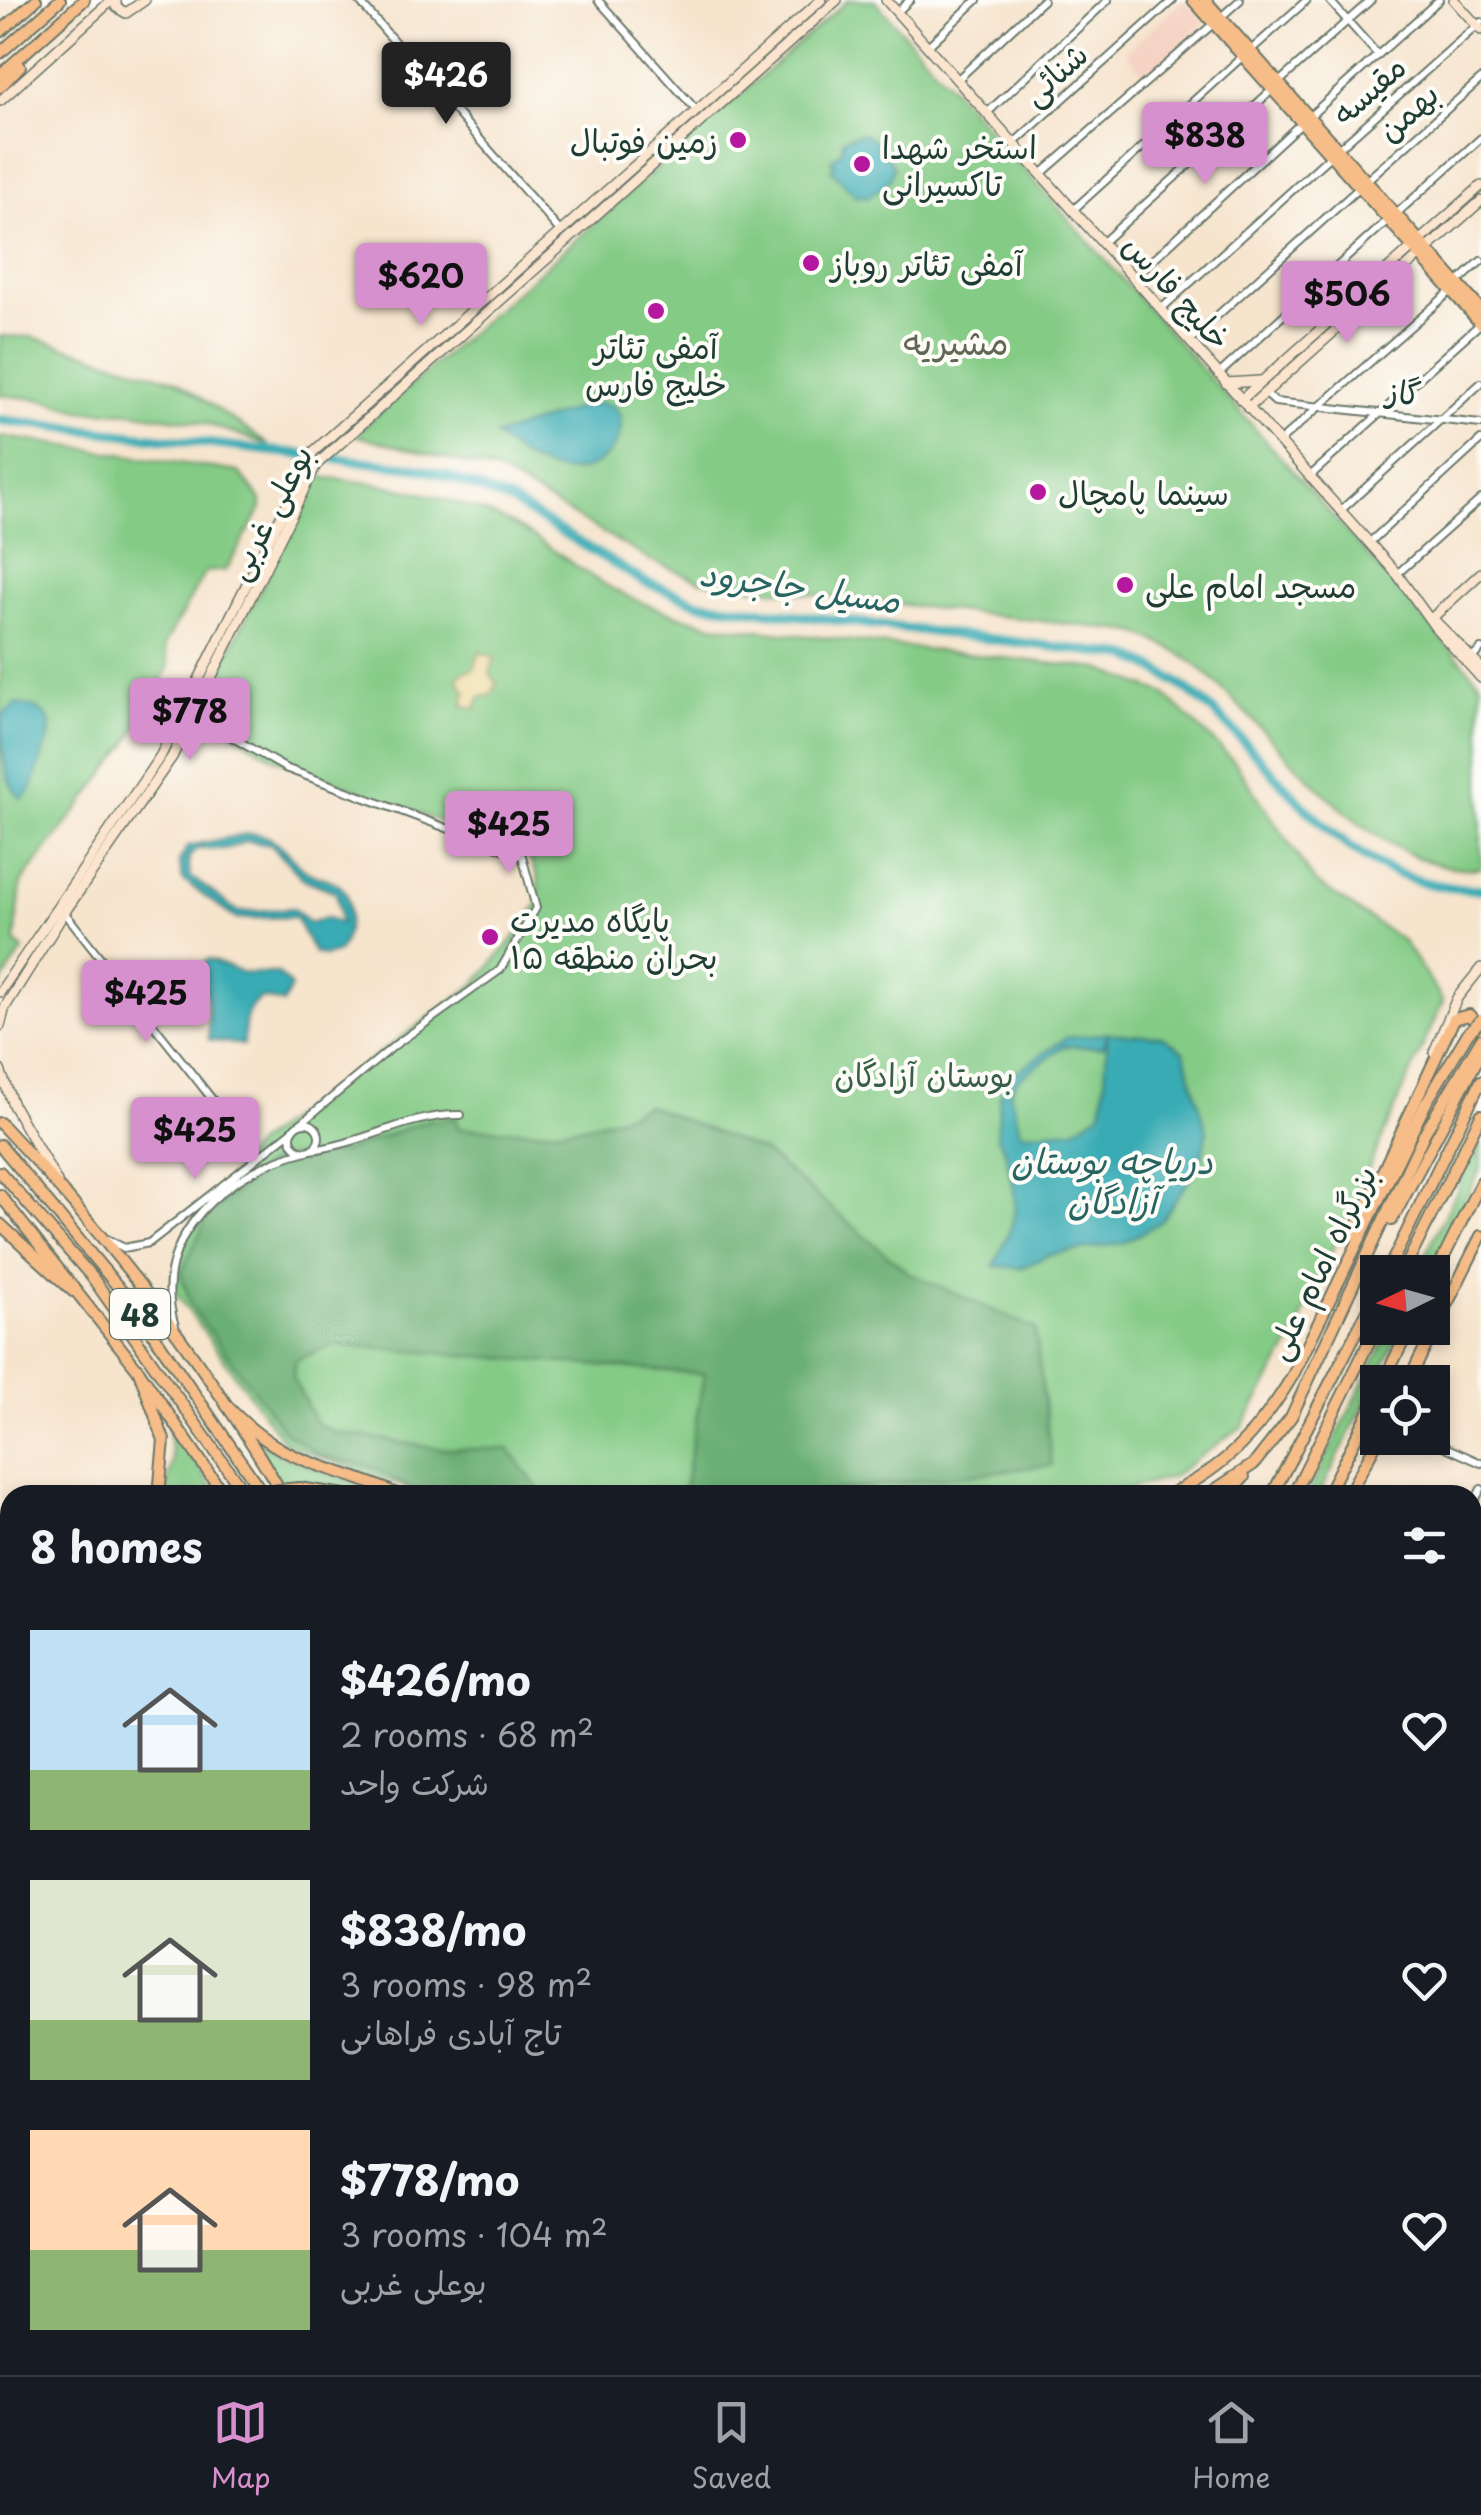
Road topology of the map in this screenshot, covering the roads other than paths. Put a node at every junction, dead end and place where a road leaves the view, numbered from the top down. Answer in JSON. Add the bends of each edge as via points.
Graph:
{"nodes":[{"id":1,"x":36,"y":0,"type":"edge"},
{"id":2,"x":60,"y":0,"type":"edge"},
{"id":3,"x":84,"y":0,"type":"edge"},
{"id":4,"x":114,"y":0,"type":"edge"},
{"id":5,"x":145,"y":0,"type":"edge"},
{"id":6,"x":358,"y":0,"type":"edge"},
{"id":7,"x":598,"y":0,"type":"edge"},
{"id":8,"x":821,"y":0,"type":"edge"},
{"id":9,"x":836,"y":0,"type":"edge"},
{"id":10,"x":886,"y":0,"type":"edge"},
{"id":11,"x":910,"y":0,"type":"edge"},
{"id":12,"x":978,"y":0,"type":"edge"},
{"id":13,"x":1043,"y":0,"type":"edge"},
{"id":14,"x":1108,"y":0,"type":"edge"},
{"id":15,"x":1173,"y":0,"type":"edge"},
{"id":16,"x":1193,"y":0,"type":"edge"},
{"id":17,"x":1205,"y":0,"type":"edge"},
{"id":18,"x":1240,"y":0,"type":"edge"},
{"id":19,"x":1307,"y":0,"type":"edge"},
{"id":20,"x":1329,"y":0,"type":"edge"},
{"id":21,"x":1371,"y":0,"type":"edge"},
{"id":22,"x":1439,"y":0,"type":"edge"},
{"id":23,"x":1454,"y":0,"type":"edge"},
{"id":24,"x":72,"y":10,"type":"junction"},
{"id":25,"x":896,"y":12,"type":"junction"},
{"id":26,"x":1217,"y":20,"type":"junction"},
{"id":27,"x":1348,"y":21,"type":"junction"},
{"id":28,"x":1480,"y":26,"type":"edge"},
{"id":29,"x":0,"y":32,"type":"edge"},
{"id":30,"x":927,"y":47,"type":"junction"},
{"id":31,"x":1246,"y":53,"type":"junction"},
{"id":32,"x":0,"y":54,"type":"edge"},
{"id":33,"x":1378,"y":55,"type":"junction"},
{"id":34,"x":0,"y":75,"type":"edge"},
{"id":35,"x":1481,"y":79,"type":"edge"},
{"id":36,"x":957,"y":80,"type":"junction"},
{"id":37,"x":0,"y":86,"type":"edge"},
{"id":38,"x":1276,"y":86,"type":"junction"},
{"id":39,"x":0,"y":101,"type":"edge"},
{"id":40,"x":697,"y":112,"type":"junction"},
{"id":41,"x":987,"y":114,"type":"junction"},
{"id":42,"x":1305,"y":119,"type":"junction"},
{"id":43,"x":1481,"y":138,"type":"edge"},
{"id":44,"x":1013,"y":144,"type":"junction"},
{"id":45,"x":1335,"y":152,"type":"junction"},
{"id":46,"x":1041,"y":174,"type":"junction"},
{"id":47,"x":1363,"y":184,"type":"junction"},
{"id":48,"x":1481,"y":186,"type":"edge"},
{"id":49,"x":1481,"y":201,"type":"edge"},
{"id":50,"x":1072,"y":210,"type":"junction"},
{"id":51,"x":1392,"y":217,"type":"junction"},
{"id":52,"x":560,"y":231,"type":"junction"},
{"id":53,"x":1102,"y":243,"type":"junction"},
{"id":54,"x":1420,"y":248,"type":"junction"},
{"id":55,"x":1481,"y":261,"type":"edge"},
{"id":56,"x":1133,"y":278,"type":"junction"},
{"id":57,"x":1454,"y":286,"type":"junction"},
{"id":58,"x":1161,"y":309,"type":"junction"},
{"id":59,"x":1481,"y":310,"type":"edge"},
{"id":60,"x":1481,"y":324,"type":"edge"},
{"id":61,"x":1190,"y":342,"type":"junction"},
{"id":62,"x":1222,"y":379,"type":"junction"},
{"id":63,"x":1263,"y":380,"type":"junction"},
{"id":64,"x":1481,"y":382,"type":"edge"},
{"id":65,"x":1266,"y":394,"type":"junction"},
{"id":66,"x":1245,"y":404,"type":"junction"},
{"id":67,"x":1319,"y":408,"type":"junction"},
{"id":68,"x":1379,"y":414,"type":"junction"},
{"id":69,"x":1440,"y":420,"type":"junction"},
{"id":70,"x":1481,"y":424,"type":"edge"},
{"id":71,"x":1481,"y":440,"type":"edge"},
{"id":72,"x":1279,"y":442,"type":"junction"},
{"id":73,"x":312,"y":460,"type":"junction"},
{"id":74,"x":1310,"y":476,"type":"junction"},
{"id":75,"x":1481,"y":499,"type":"edge"},
{"id":76,"x":1340,"y":510,"type":"junction"},
{"id":77,"x":1369,"y":543,"type":"junction"},
{"id":78,"x":1397,"y":574,"type":"junction"},
{"id":79,"x":1481,"y":574,"type":"edge"},
{"id":80,"x":1432,"y":618,"type":"junction"},
{"id":81,"x":1481,"y":649,"type":"edge"},
{"id":82,"x":1472,"y":658,"type":"junction"},
{"id":83,"x":1481,"y":668,"type":"edge"},
{"id":84,"x":1481,"y":678,"type":"edge"},
{"id":85,"x":200,"y":700,"type":"junction"},
{"id":86,"x":209,"y":724,"type":"junction"},
{"id":87,"x":186,"y":730,"type":"junction"},
{"id":88,"x":64,"y":912,"type":"junction"},
{"id":89,"x":1481,"y":968,"type":"edge"},
{"id":90,"x":0,"y":992,"type":"edge"},
{"id":91,"x":2,"y":1009,"type":"edge"},
{"id":92,"x":1481,"y":1020,"type":"edge"},
{"id":93,"x":0,"y":1026,"type":"edge"},
{"id":94,"x":1481,"y":1028,"type":"edge"},
{"id":95,"x":1481,"y":1039,"type":"edge"},
{"id":96,"x":1477,"y":1052,"type":"edge"},
{"id":97,"x":0,"y":1070,"type":"edge"},
{"id":98,"x":1426,"y":1074,"type":"junction"},
{"id":99,"x":1481,"y":1080,"type":"edge"},
{"id":100,"x":461,"y":1115,"type":"dead end"},
{"id":101,"x":1481,"y":1115,"type":"edge"},
{"id":102,"x":0,"y":1123,"type":"edge"},
{"id":103,"x":296,"y":1127,"type":"junction"},
{"id":104,"x":0,"y":1145,"type":"edge"},
{"id":105,"x":309,"y":1151,"type":"junction"},
{"id":106,"x":257,"y":1156,"type":"junction"},
{"id":107,"x":0,"y":1172,"type":"edge"},
{"id":108,"x":1481,"y":1182,"type":"edge"},
{"id":109,"x":58,"y":1185,"type":"junction"},
{"id":110,"x":0,"y":1195,"type":"edge"},
{"id":111,"x":0,"y":1224,"type":"edge"},
{"id":112,"x":95,"y":1231,"type":"junction"},
{"id":113,"x":1481,"y":1236,"type":"edge"},
{"id":114,"x":1395,"y":1255,"type":"edge"},
{"id":115,"x":1411,"y":1255,"type":"edge"},
{"id":116,"x":1445,"y":1255,"type":"edge"},
{"id":117,"x":85,"y":1300,"type":"junction"},
{"id":118,"x":1360,"y":1326,"type":"edge"},
{"id":119,"x":1313,"y":1332,"type":"junction"},
{"id":120,"x":180,"y":1342,"type":"junction"},
{"id":121,"x":1368,"y":1345,"type":"edge"},
{"id":122,"x":1416,"y":1365,"type":"edge"},
{"id":123,"x":139,"y":1371,"type":"junction"},
{"id":124,"x":227,"y":1406,"type":"junction"},
{"id":125,"x":1360,"y":1430,"type":"edge"},
{"id":126,"x":1450,"y":1449,"type":"edge"},
{"id":127,"x":1370,"y":1455,"type":"edge"},
{"id":128,"x":1481,"y":1462,"type":"edge"},
{"id":129,"x":1254,"y":1464,"type":"junction"},
{"id":130,"x":161,"y":1485,"type":"edge"},
{"id":131,"x":217,"y":1485,"type":"edge"},
{"id":132,"x":239,"y":1485,"type":"edge"},
{"id":133,"x":257,"y":1485,"type":"edge"},
{"id":134,"x":277,"y":1485,"type":"edge"},
{"id":135,"x":371,"y":1485,"type":"edge"},
{"id":136,"x":1185,"y":1485,"type":"edge"},
{"id":137,"x":1222,"y":1485,"type":"edge"},
{"id":138,"x":1236,"y":1485,"type":"edge"},
{"id":139,"x":1277,"y":1485,"type":"edge"},
{"id":140,"x":1299,"y":1485,"type":"edge"},
{"id":141,"x":1332,"y":1485,"type":"edge"},
{"id":142,"x":1353,"y":1485,"type":"edge"}],
"edges":[{"from":1,"to":29,"type":"main road"},
{"from":2,"to":32,"type":"main road"},
{"from":3,"to":24,"type":"main road"},
{"from":4,"to":5,"type":"main road","via":[[126,13]]},
{"from":4,"to":39,"type":"main road"},
{"from":6,"to":52,"type":"street"},
{"from":7,"to":40,"type":"street"},
{"from":8,"to":40,"type":"main road","name":"بوعلی غربی"},
{"from":9,"to":73,"type":"main road","name":"بوعلی غربی"},
{"from":10,"to":25,"type":"main road","name":"خلیج فارس"},
{"from":11,"to":25,"type":"street"},
{"from":12,"to":30,"type":"street"},
{"from":13,"to":36,"type":"street"},
{"from":14,"to":41,"type":"street"},
{"from":15,"to":44,"type":"street","name":"شنائی"},
{"from":16,"to":26,"type":"main road"},
{"from":17,"to":26,"type":"main road"},
{"from":18,"to":26,"type":"street"},
{"from":19,"to":31,"type":"street"},
{"from":20,"to":27,"type":"street"},
{"from":21,"to":27,"type":"street"},
{"from":22,"to":33,"type":"street"},
{"from":23,"to":28,"type":"main road"},
{"from":24,"to":34,"type":"main road"},
{"from":24,"to":37,"type":"main road"},
{"from":25,"to":30,"type":"main road","name":"خلیج فارس"},
{"from":26,"to":31,"type":"main road"},
{"from":26,"to":46,"type":"street"},
{"from":27,"to":33,"type":"street"},
{"from":27,"to":38,"type":"street"},
{"from":28,"to":45,"type":"street","name":"مقیسه"},
{"from":30,"to":36,"type":"main road","name":"خلیج فارس"},
{"from":31,"to":38,"type":"main road"},
{"from":31,"to":50,"type":"street"},
{"from":33,"to":42,"type":"street"},
{"from":35,"to":47,"type":"street","name":"بهمن"},
{"from":36,"to":41,"type":"main road","name":"خلیج فارس"},
{"from":38,"to":42,"type":"main road"},
{"from":38,"to":53,"type":"street"},
{"from":40,"to":52,"type":"main road","name":"بوعلی غربی"},
{"from":41,"to":44,"type":"main road","name":"خلیج فارس"},
{"from":42,"to":45,"type":"main road"},
{"from":42,"to":56,"type":"street"},
{"from":43,"to":51,"type":"street"},
{"from":44,"to":46,"type":"main road","name":"خلیج فارس"},
{"from":45,"to":47,"type":"main road"},
{"from":45,"to":58,"type":"street","name":"مقیسه"},
{"from":46,"to":50,"type":"main road","name":"خلیج فارس"},
{"from":47,"to":51,"type":"main road"},
{"from":47,"to":61,"type":"street","name":"بهمن"},
{"from":48,"to":54,"type":"main road"},
{"from":49,"to":54,"type":"main road"},
{"from":50,"to":53,"type":"main road","name":"خلیج فارس"},
{"from":51,"to":54,"type":"main road"},
{"from":51,"to":62,"type":"street"},
{"from":52,"to":73,"type":"main road","name":"بوعلی غربی"},
{"from":53,"to":56,"type":"main road","name":"خلیج فارس"},
{"from":54,"to":57,"type":"main road"},
{"from":54,"to":63,"type":"main road"},
{"from":54,"to":65,"type":"main road"},
{"from":55,"to":57,"type":"street"},
{"from":56,"to":58,"type":"main road","name":"خلیج فارس"},
{"from":57,"to":59,"type":"main road"},
{"from":57,"to":60,"type":"main road"},
{"from":57,"to":67,"type":"street"},
{"from":58,"to":61,"type":"main road","name":"خلیج فارس"},
{"from":60,"to":68,"type":"street"},
{"from":61,"to":62,"type":"main road","name":"خلیج فارس"},
{"from":62,"to":63,"type":"main road"},
{"from":62,"to":66,"type":"main road","name":"خلیج فارس"},
{"from":63,"to":66,"type":"main road"},
{"from":64,"to":69,"type":"street"},
{"from":65,"to":66,"type":"main road"},
{"from":65,"to":67,"type":"street","name":"گاز","via":[[1276,402]]},
{"from":66,"to":72,"type":"main road","name":"خلیج فارس"},
{"from":67,"to":68,"type":"street","name":"گاز"},
{"from":67,"to":72,"type":"street"},
{"from":68,"to":69,"type":"street","name":"گاز"},
{"from":68,"to":74,"type":"street"},
{"from":69,"to":70,"type":"street","name":"گاز"},
{"from":69,"to":76,"type":"street"},
{"from":71,"to":77,"type":"street"},
{"from":72,"to":74,"type":"main road","name":"خلیج فارس"},
{"from":73,"to":85,"type":"main road","name":"بوعلی غربی"},
{"from":73,"to":90,"type":"main road","name":"بوعلی غربی","via":[[161,755]]},
{"from":74,"to":76,"type":"main road","name":"خلیج فارس"},
{"from":75,"to":78,"type":"street"},
{"from":76,"to":77,"type":"main road","name":"خلیج فارس"},
{"from":77,"to":78,"type":"main road","name":"خلیج فارس"},
{"from":78,"to":80,"type":"main road","name":"خلیج فارس"},
{"from":79,"to":80,"type":"main road"},
{"from":80,"to":82,"type":"main road","name":"خلیج فارس"},
{"from":80,"to":84,"type":"main road","name":"خلیج فارس"},
{"from":81,"to":82,"type":"street"},
{"from":82,"to":83,"type":"main road","name":"خلیج فارس"},
{"from":85,"to":86,"type":"street"},
{"from":85,"to":87,"type":"main road","name":"بوعلی غربی"},
{"from":86,"to":87,"type":"street"},
{"from":86,"to":103,"type":"street","via":[[284,768],[522,856],[536,898],[532,920],[500,970]]},
{"from":87,"to":88,"type":"main road","name":"بوعلی غربی"},
{"from":88,"to":91,"type":"main road","name":"بوعلی غربی"},
{"from":88,"to":106,"type":"street"},
{"from":89,"to":98,"type":"main road","via":[[1446,1018]]},
{"from":91,"to":93,"type":"main road","name":"بوعلی غربی"},
{"from":92,"to":119,"type":"main road","name":"بزرگراه امام علی","bridge":true,"via":[[1426,1103]]},
{"from":94,"to":98,"type":"main road","via":[[1469,1014],[1454,1018]]},
{"from":95,"to":96,"type":"main road","name":"بزرگراه امام علی"},
{"from":96,"to":129,"type":"main road","name":"بزرگراه امام علی","via":[[1424,1134],[1292,1418]]},
{"from":97,"to":109,"type":"main road"},
{"from":98,"to":119,"type":"main road"},
{"from":99,"to":114,"type":"main road"},
{"from":100,"to":105,"type":"street","via":[[428,1117],[360,1142]]},
{"from":101,"to":115,"type":"main road"},
{"from":102,"to":109,"type":"main road"},
{"from":103,"to":105,"type":"street","via":[[292,1143]]},
{"from":103,"to":105,"type":"street","via":[[308,1123],[318,1131],[318,1144]]},
{"from":103,"to":106,"type":"street"},
{"from":104,"to":133,"type":"main road","number":"48","via":[[134,1306]]},
{"from":105,"to":120,"type":"street","via":[[248,1172],[184,1231],[169,1284]]},
{"from":106,"to":112,"type":"street","via":[[144,1246],[124,1248]]},
{"from":107,"to":132,"type":"main road","number":"48","via":[[92,1277]]},
{"from":108,"to":116,"type":"main road"},
{"from":109,"to":112,"type":"main road"},
{"from":110,"to":117,"type":"main road"},
{"from":111,"to":117,"type":"main road"},
{"from":112,"to":120,"type":"main road"},
{"from":113,"to":122,"type":"main road"},
{"from":117,"to":123,"type":"main road"},
{"from":118,"to":139,"type":"main road"},
{"from":119,"to":136,"type":"main road","name":"بزرگراه امام علی","via":[[1258,1430],[1229,1459]]},
{"from":120,"to":124,"type":"main road"},
{"from":121,"to":140,"type":"main road"},
{"from":123,"to":130,"type":"main road","via":[[164,1440]]},
{"from":123,"to":131,"type":"main road"},
{"from":124,"to":134,"type":"main road"},
{"from":124,"to":135,"type":"main road","via":[[286,1455]]},
{"from":125,"to":141,"type":"main road"},
{"from":126,"to":128,"type":"street"},
{"from":127,"to":142,"type":"main road"},
{"from":129,"to":137,"type":"main road","name":"بزرگراه امام علی"},
{"from":129,"to":138,"type":"main road"}]}
